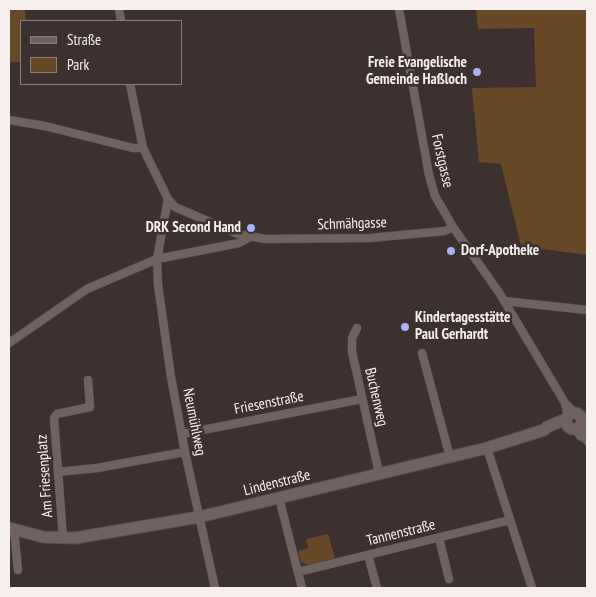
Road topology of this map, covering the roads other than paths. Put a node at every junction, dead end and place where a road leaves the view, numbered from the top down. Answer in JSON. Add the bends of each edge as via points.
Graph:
{"nodes":[{"id":1,"x":399,"y":9,"type":"edge"},
{"id":2,"x":130,"y":85,"type":"edge"},
{"id":3,"x":9,"y":120,"type":"edge"},
{"id":4,"x":143,"y":148,"type":"junction"},
{"id":5,"x":168,"y":199,"type":"junction"},
{"id":6,"x":453,"y":227,"type":"junction"},
{"id":7,"x":250,"y":237,"type":"junction"},
{"id":8,"x":156,"y":259,"type":"junction"},
{"id":9,"x":504,"y":301,"type":"junction"},
{"id":10,"x":587,"y":310,"type":"edge"},
{"id":11,"x":357,"y":328,"type":"dead end"},
{"id":12,"x":9,"y":343,"type":"edge"},
{"id":13,"x":422,"y":353,"type":"dead end"},
{"id":14,"x":88,"y":380,"type":"dead end"},
{"id":15,"x":362,"y":399,"type":"junction"},
{"id":16,"x":577,"y":419,"type":"edge"},
{"id":17,"x":182,"y":434,"type":"junction"},
{"id":18,"x":587,"y":440,"type":"edge"},
{"id":19,"x":487,"y":448,"type":"junction"},
{"id":20,"x":185,"y":452,"type":"junction"},
{"id":21,"x":450,"y":457,"type":"junction"},
{"id":22,"x":58,"y":472,"type":"junction"},
{"id":23,"x":379,"y":473,"type":"junction"},
{"id":24,"x":278,"y":498,"type":"junction"},
{"id":25,"x":199,"y":517,"type":"junction"},
{"id":26,"x":510,"y":520,"type":"junction"},
{"id":27,"x":11,"y":529,"type":"edge"},
{"id":28,"x":63,"y":538,"type":"junction"},
{"id":29,"x":439,"y":538,"type":"junction"},
{"id":30,"x":368,"y":555,"type":"junction"},
{"id":31,"x":18,"y":570,"type":"dead end"},
{"id":32,"x":298,"y":572,"type":"junction"},
{"id":33,"x":449,"y":579,"type":"dead end"},
{"id":34,"x":215,"y":588,"type":"edge"},
{"id":35,"x":302,"y":588,"type":"edge"},
{"id":36,"x":377,"y":588,"type":"edge"},
{"id":37,"x":532,"y":588,"type":"edge"}],
"edges":[{"from":1,"to":6,"type":"street","name":"Forstgasse","via":[[429,175],[435,196]]},
{"from":2,"to":4,"type":"street"},
{"from":3,"to":4,"type":"street"},
{"from":4,"to":5,"type":"street"},
{"from":5,"to":7,"type":"street","name":"Schmähgasse","via":[[175,207]]},
{"from":5,"to":8,"type":"street"},
{"from":6,"to":7,"type":"street","name":"Schmähgasse","via":[[445,231],[370,238]]},
{"from":6,"to":9,"type":"street","name":"Forstgasse"},
{"from":7,"to":8,"type":"street","name":"Schmähgasse","via":[[239,243]]},
{"from":8,"to":12,"type":"street","name":"Schmähgasse","via":[[87,289]]},
{"from":8,"to":17,"type":"street","name":"Neumühlweg"},
{"from":9,"to":10,"type":"street"},
{"from":9,"to":16,"type":"street","name":"Forstgasse","via":[[564,403]]},
{"from":11,"to":15,"type":"street","name":"Buchenweg","via":[[351,346]]},
{"from":13,"to":21,"type":"street"},
{"from":14,"to":22,"type":"street","name":"Am Friesenplatz","via":[[90,407],[57,414],[54,418]]},
{"from":15,"to":17,"type":"street","name":"Friesenstraße"},
{"from":15,"to":23,"type":"street","name":"Buchenweg"},
{"from":16,"to":18,"type":"street","name":"Forstgasse","via":[[580,436]]},
{"from":16,"to":19,"type":"main road","name":"Lindenstraße","via":[[548,432],[544,430]]},
{"from":17,"to":20,"type":"street","name":"Neumühlweg"},
{"from":19,"to":21,"type":"main road","name":"Lindenstraße"},
{"from":19,"to":26,"type":"street"},
{"from":20,"to":22,"type":"street"},
{"from":20,"to":25,"type":"street","name":"Neumühlweg"},
{"from":21,"to":23,"type":"main road","name":"Lindenstraße"},
{"from":22,"to":28,"type":"street","name":"Am Friesenplatz"},
{"from":23,"to":24,"type":"main road","name":"Lindenstraße"},
{"from":24,"to":25,"type":"main road","name":"Lindenstraße"},
{"from":24,"to":32,"type":"street"},
{"from":25,"to":28,"type":"main road","name":"Lindenstraße"},
{"from":25,"to":34,"type":"street","name":"Neumühlweg"},
{"from":26,"to":29,"type":"street","name":"Tannenstraße"},
{"from":26,"to":37,"type":"street"},
{"from":27,"to":28,"type":"main road","name":"Lindenstraße"},
{"from":27,"to":31,"type":"street","name":"Lindenstraße"},
{"from":29,"to":30,"type":"street","name":"Tannenstraße"},
{"from":29,"to":33,"type":"street"},
{"from":30,"to":32,"type":"street","name":"Tannenstraße"},
{"from":30,"to":36,"type":"street"},
{"from":32,"to":35,"type":"street"}]}
